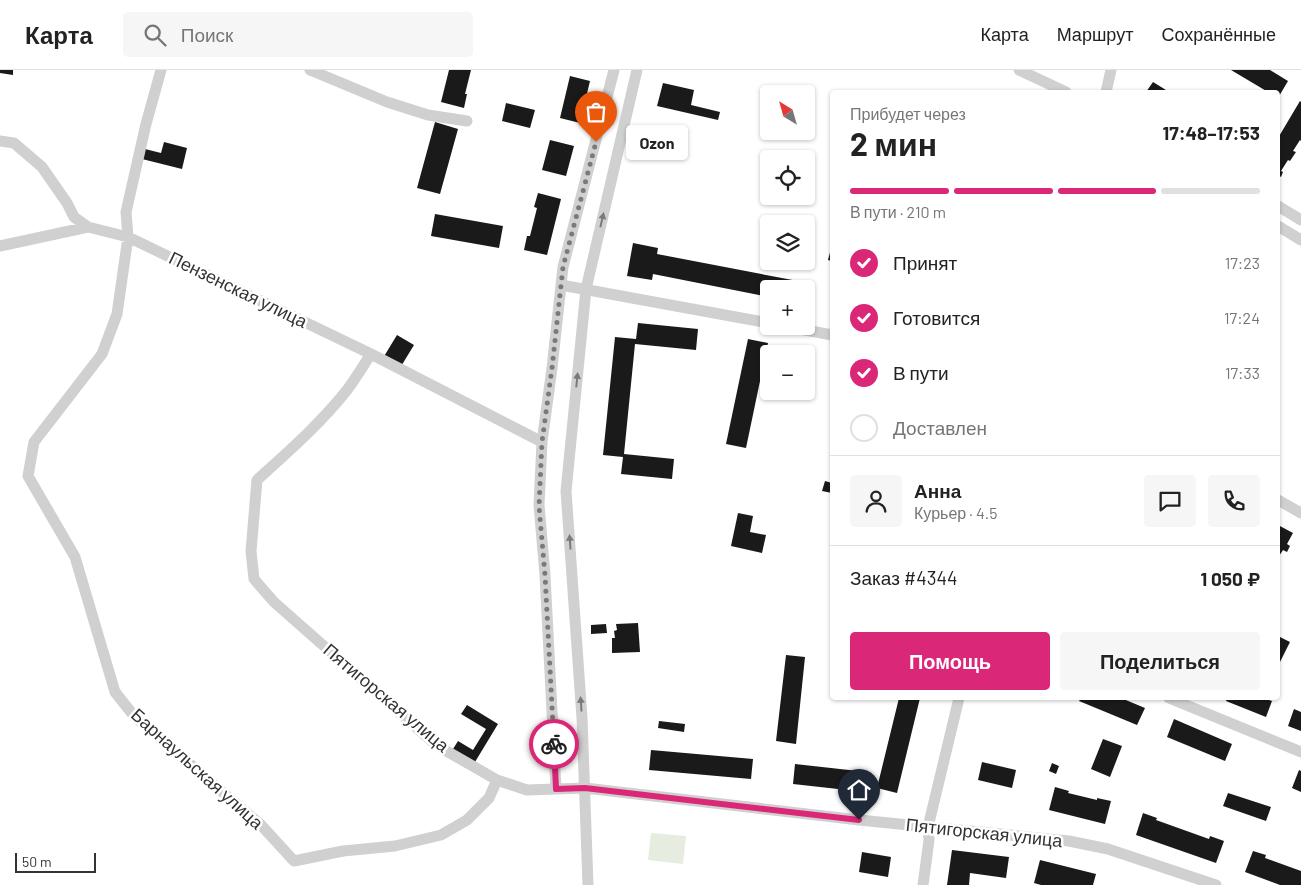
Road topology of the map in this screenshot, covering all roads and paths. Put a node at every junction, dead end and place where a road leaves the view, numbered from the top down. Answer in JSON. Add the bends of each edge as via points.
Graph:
{"nodes":[{"id":1,"x":162,"y":70,"type":"edge"},
{"id":2,"x":310,"y":70,"type":"edge"},
{"id":3,"x":614,"y":70,"type":"edge"},
{"id":4,"x":637,"y":70,"type":"edge"},
{"id":5,"x":1019,"y":70,"type":"edge"},
{"id":6,"x":1112,"y":70,"type":"edge"},
{"id":7,"x":1062,"y":90,"type":"edge"},
{"id":8,"x":1107,"y":90,"type":"edge"},
{"id":9,"x":467,"y":121,"type":"dead end"},
{"id":10,"x":0,"y":141,"type":"edge"},
{"id":11,"x":1280,"y":207,"type":"edge"},
{"id":12,"x":1300,"y":219,"type":"edge"},
{"id":13,"x":88,"y":227,"type":"junction"},
{"id":14,"x":1280,"y":227,"type":"edge"},
{"id":15,"x":1290,"y":234,"type":"junction"},
{"id":16,"x":128,"y":237,"type":"junction"},
{"id":17,"x":1301,"y":240,"type":"edge"},
{"id":18,"x":0,"y":246,"type":"edge"},
{"id":19,"x":561,"y":285,"type":"junction"},
{"id":20,"x":586,"y":289,"type":"junction"},
{"id":21,"x":760,"y":321,"type":"edge"},
{"id":22,"x":815,"y":332,"type":"edge"},
{"id":23,"x":830,"y":335,"type":"edge"},
{"id":24,"x":371,"y":354,"type":"junction"},
{"id":25,"x":542,"y":442,"type":"junction"},
{"id":26,"x":1280,"y":501,"type":"edge"},
{"id":27,"x":1301,"y":513,"type":"edge"},
{"id":28,"x":959,"y":700,"type":"edge"},
{"id":29,"x":1174,"y":700,"type":"edge"},
{"id":30,"x":1301,"y":752,"type":"edge"},
{"id":31,"x":497,"y":780,"type":"junction"},
{"id":32,"x":585,"y":788,"type":"junction"},
{"id":33,"x":556,"y":789,"type":"junction"},
{"id":34,"x":928,"y":827,"type":"junction"},
{"id":35,"x":588,"y":885,"type":"edge"},
{"id":36,"x":923,"y":885,"type":"edge"},
{"id":37,"x":1216,"y":885,"type":"edge"}],
"edges":[{"from":1,"to":16,"type":"street","name":"Барнаульская улица","via":[[126,212]]},
{"from":2,"to":9,"type":"street","via":[[387,102],[428,115]]},
{"from":3,"to":19,"type":"street"},
{"from":20,"to":4,"type":"street","one_way":true},
{"from":5,"to":7,"type":"street"},
{"from":6,"to":8,"type":"street"},
{"from":10,"to":13,"type":"street","via":[[14,143],[42,167],[74,217]]},
{"from":11,"to":12,"type":"street"},
{"from":12,"to":15,"type":"street"},
{"from":13,"to":16,"type":"street","name":"Пензенская улица"},
{"from":13,"to":18,"type":"street"},
{"from":14,"to":15,"type":"street"},
{"from":15,"to":17,"type":"street"},
{"from":16,"to":24,"type":"street","name":"Пензенская улица"},
{"from":16,"to":31,"type":"street","name":"Барнаульская улица","via":[[117,314],[102,354],[34,442],[28,476],[75,557],[115,692],[134,716],[261,826],[294,862],[343,850],[395,846],[441,835],[467,820],[489,798]]},
{"from":19,"to":20,"type":"street"},
{"from":19,"to":25,"type":"street"},
{"from":20,"to":21,"type":"street"},
{"from":32,"to":20,"type":"street","one_way":true,"via":[[566,491]]},
{"from":22,"to":23,"type":"street"},
{"from":24,"to":25,"type":"street","name":"Пензенская улица"},
{"from":24,"to":31,"type":"street","name":"Пятигорская улица","via":[[348,389],[325,415],[257,480],[250,551],[254,579],[274,602],[436,744]]},
{"from":25,"to":33,"type":"street","via":[[539,506]]},
{"from":26,"to":27,"type":"street"},
{"from":28,"to":34,"type":"street"},
{"from":29,"to":30,"type":"street"},
{"from":31,"to":33,"type":"street","name":"Пятигорская улица","via":[[527,790]]},
{"from":32,"to":33,"type":"street","name":"Пятигорская улица"},
{"from":32,"to":34,"type":"street","name":"Пятигорская улица"},
{"from":32,"to":35,"type":"street"},
{"from":34,"to":36,"type":"street"},
{"from":34,"to":37,"type":"street","name":"Пятигорская улица","via":[[1069,841],[1108,849]]}]}
